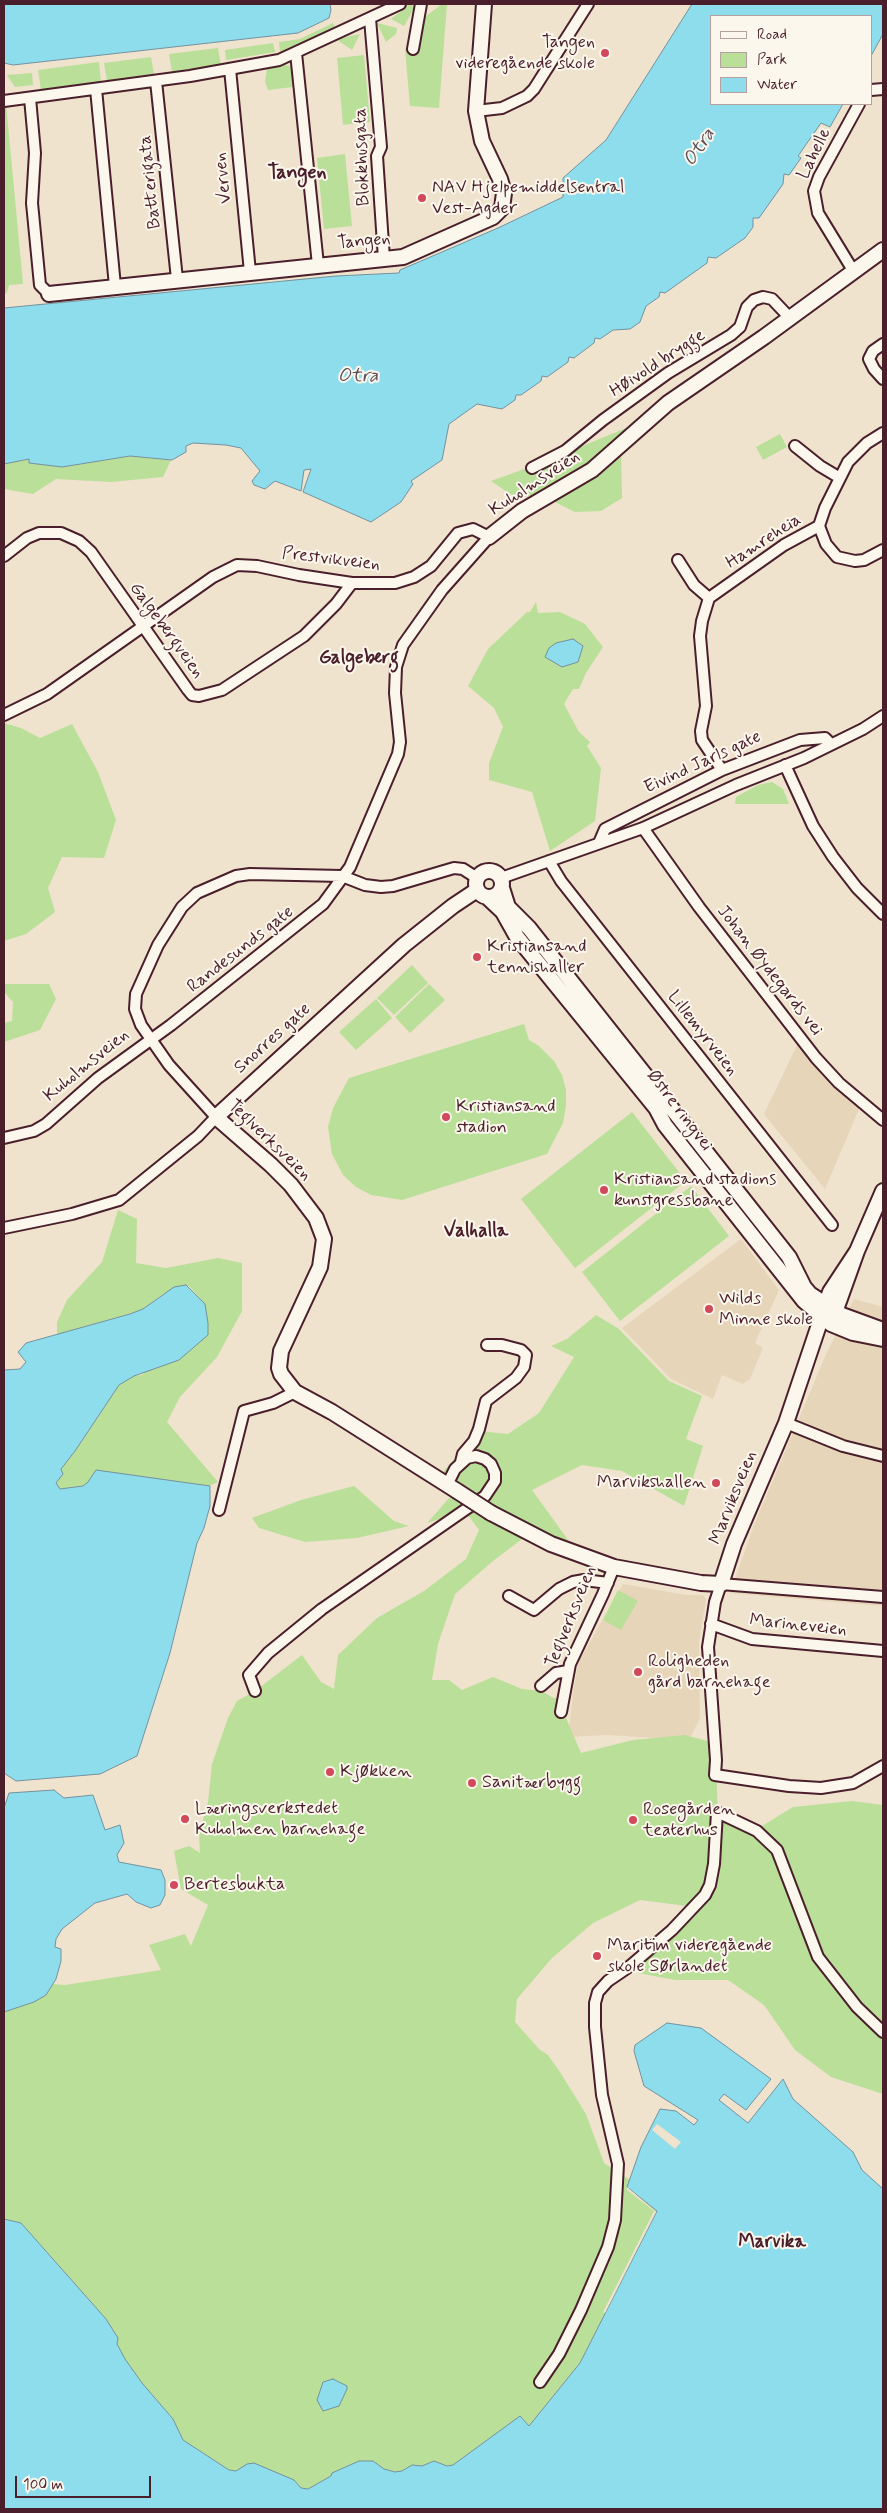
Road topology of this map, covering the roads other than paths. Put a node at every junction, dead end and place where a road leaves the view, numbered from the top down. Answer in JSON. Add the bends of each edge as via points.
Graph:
{"nodes":[{"id":1,"x":400,"y":4,"type":"edge"},
{"id":2,"x":421,"y":4,"type":"edge"},
{"id":3,"x":484,"y":4,"type":"edge"},
{"id":4,"x":588,"y":4,"type":"edge"},
{"id":5,"x":370,"y":19,"type":"junction"},
{"id":6,"x":412,"y":49,"type":"dead end"},
{"id":7,"x":296,"y":53,"type":"junction"},
{"id":8,"x":230,"y":69,"type":"junction"},
{"id":9,"x":156,"y":81,"type":"junction"},
{"id":10,"x":96,"y":89,"type":"junction"},
{"id":11,"x":30,"y":98,"type":"junction"},
{"id":12,"x":4,"y":101,"type":"edge"},
{"id":13,"x":858,"y":105,"type":"edge"},
{"id":14,"x":476,"y":111,"type":"junction"},
{"id":15,"x":883,"y":250,"type":"edge"},
{"id":16,"x":384,"y":259,"type":"junction"},
{"id":17,"x":318,"y":265,"type":"junction"},
{"id":18,"x":250,"y":272,"type":"junction"},
{"id":19,"x":854,"y":272,"type":"junction"},
{"id":20,"x":177,"y":279,"type":"junction"},
{"id":21,"x":115,"y":286,"type":"junction"},
{"id":22,"x":49,"y":294,"type":"joint"},
{"id":23,"x":790,"y":318,"type":"junction"},
{"id":24,"x":883,"y":344,"type":"edge"},
{"id":25,"x":883,"y":380,"type":"edge"},
{"id":26,"x":883,"y":433,"type":"edge"},
{"id":27,"x":795,"y":446,"type":"dead end"},
{"id":28,"x":532,"y":468,"type":"dead end"},
{"id":29,"x":840,"y":478,"type":"junction"},
{"id":30,"x":819,"y":526,"type":"junction"},
{"id":31,"x":489,"y":537,"type":"junction"},
{"id":32,"x":883,"y":550,"type":"edge"},
{"id":33,"x":4,"y":556,"type":"edge"},
{"id":34,"x":678,"y":560,"type":"dead end"},
{"id":35,"x":352,"y":583,"type":"junction"},
{"id":36,"x":709,"y":598,"type":"junction"},
{"id":37,"x":143,"y":626,"type":"junction"},
{"id":38,"x":4,"y":715,"type":"edge"},
{"id":39,"x":883,"y":718,"type":"edge"},
{"id":40,"x":831,"y":744,"type":"junction"},
{"id":41,"x":785,"y":765,"type":"junction"},
{"id":42,"x":722,"y":770,"type":"junction"},
{"id":43,"x":643,"y":828,"type":"junction"},
{"id":44,"x":599,"y":843,"type":"junction"},
{"id":45,"x":549,"y":861,"type":"junction"},
{"id":46,"x":342,"y":876,"type":"junction"},
{"id":47,"x":501,"y":883,"type":"junction"},
{"id":48,"x":480,"y":888,"type":"junction"},
{"id":49,"x":883,"y":914,"type":"edge"},
{"id":50,"x":150,"y":1039,"type":"junction"},
{"id":51,"x":216,"y":1117,"type":"junction"},
{"id":52,"x":883,"y":1120,"type":"edge"},
{"id":53,"x":4,"y":1138,"type":"edge"},
{"id":54,"x":883,"y":1191,"type":"edge"},
{"id":55,"x":832,"y":1224,"type":"dead end"},
{"id":56,"x":4,"y":1228,"type":"edge"},
{"id":57,"x":828,"y":1314,"type":"junction"},
{"id":58,"x":883,"y":1330,"type":"edge"},
{"id":59,"x":883,"y":1339,"type":"edge"},
{"id":60,"x":487,"y":1345,"type":"dead end"},
{"id":61,"x":295,"y":1392,"type":"junction"},
{"id":62,"x":786,"y":1423,"type":"junction"},
{"id":63,"x":883,"y":1456,"type":"edge"},
{"id":64,"x":461,"y":1462,"type":"junction"},
{"id":65,"x":452,"y":1488,"type":"junction"},
{"id":66,"x":219,"y":1510,"type":"dead end"},
{"id":67,"x":614,"y":1567,"type":"junction"},
{"id":68,"x":608,"y":1583,"type":"junction"},
{"id":69,"x":721,"y":1584,"type":"junction"},
{"id":70,"x":509,"y":1596,"type":"dead end"},
{"id":71,"x":883,"y":1597,"type":"edge"},
{"id":72,"x":711,"y":1624,"type":"junction"},
{"id":73,"x":883,"y":1651,"type":"edge"},
{"id":74,"x":568,"y":1671,"type":"junction"},
{"id":75,"x":541,"y":1686,"type":"dead end"},
{"id":76,"x":255,"y":1690,"type":"dead end"},
{"id":77,"x":561,"y":1712,"type":"dead end"},
{"id":78,"x":883,"y":1766,"type":"edge"},
{"id":79,"x":883,"y":2032,"type":"edge"},
{"id":80,"x":540,"y":2382,"type":"dead end"}],
"edges":[{"from":1,"to":5,"type":"street"},
{"from":2,"to":6,"type":"street"},
{"from":3,"to":14,"type":"street","name":"Tangen"},
{"from":4,"to":14,"type":"street","via":[[527,96],[502,108]]},
{"from":5,"to":7,"type":"street"},
{"from":5,"to":16,"type":"street","name":"Blokkhusgata","via":[[381,147],[377,156]]},
{"from":7,"to":8,"type":"street","via":[[274,61]]},
{"from":7,"to":17,"type":"street"},
{"from":8,"to":9,"type":"street"},
{"from":8,"to":18,"type":"street","name":"Verven"},
{"from":9,"to":10,"type":"street"},
{"from":9,"to":20,"type":"street","name":"Batterigata"},
{"from":10,"to":11,"type":"street"},
{"from":10,"to":21,"type":"street"},
{"from":11,"to":12,"type":"street"},
{"from":11,"to":22,"type":"street","name":"Tangen","via":[[35,153],[32,203],[40,284]]},
{"from":13,"to":19,"type":"street","name":"Lahelle","via":[[814,191],[818,213]]},
{"from":14,"to":16,"type":"street","name":"Tangen","via":[[482,141],[503,187],[504,199],[498,213],[486,222],[413,255]]},
{"from":15,"to":19,"type":"street","name":"Kuholmsveien"},
{"from":16,"to":17,"type":"street","name":"Tangen"},
{"from":17,"to":18,"type":"street","name":"Tangen"},
{"from":18,"to":20,"type":"street","name":"Tangen"},
{"from":19,"to":23,"type":"street","name":"Kuholmsveien"},
{"from":20,"to":21,"type":"street","name":"Tangen"},
{"from":21,"to":22,"type":"street","name":"Tangen"},
{"from":23,"to":28,"type":"street","name":"Høivold brygge","via":[[772,299],[754,300],[747,307],[740,327],[731,335],[668,373],[565,451]]},
{"from":23,"to":31,"type":"street","name":"Kuholmsveien","via":[[668,403],[592,470],[522,511]]},
{"from":24,"to":25,"type":"street","via":[[873,351],[869,359]]},
{"from":26,"to":29,"type":"street","name":"Hamreheia","via":[[856,453]]},
{"from":27,"to":29,"type":"street"},
{"from":29,"to":30,"type":"street","name":"Hamreheia"},
{"from":30,"to":32,"type":"street","via":[[826,544],[837,557],[864,560]]},
{"from":30,"to":36,"type":"street","name":"Hamreheia"},
{"from":31,"to":35,"type":"street","name":"Prestvikveien","via":[[473,529],[458,533],[431,566],[403,581]]},
{"from":31,"to":46,"type":"street","name":"Kuholmsveien","via":[[442,590],[403,645],[396,667],[398,754],[350,867]]},
{"from":33,"to":37,"type":"street","name":"Galgebergveien","via":[[38,533],[49,532],[80,541]]},
{"from":34,"to":36,"type":"street","via":[[694,585]]},
{"from":35,"to":37,"type":"street","name":"Prestvikveien","via":[[237,565]]},
{"from":35,"to":37,"type":"street","name":"Galgebergveien","via":[[304,636],[210,695],[192,695]]},
{"from":36,"to":42,"type":"street","via":[[700,636],[706,706],[700,731],[702,740]]},
{"from":37,"to":38,"type":"street","via":[[46,694]]},
{"from":39,"to":40,"type":"street","name":"Eivind Jarls gate"},
{"from":40,"to":41,"type":"street","name":"Eivind Jarls gate"},
{"from":40,"to":42,"type":"street","name":"Eivind Jarls gate","via":[[824,738],[800,740]]},
{"from":41,"to":43,"type":"street","name":"Eivind Jarls gate"},
{"from":41,"to":49,"type":"street","via":[[813,826],[833,857]]},
{"from":42,"to":44,"type":"street","name":"Eivind Jarls gate","via":[[605,829]]},
{"from":43,"to":44,"type":"street","name":"Eivind Jarls gate"},
{"from":43,"to":52,"type":"street","name":"Johan Øydegards vei","via":[[699,907],[816,1058],[839,1083]]},
{"from":44,"to":45,"type":"street","name":"Eivind Jarls gate"},
{"from":45,"to":47,"type":"street","name":"Eivind Jarls gate"},
{"from":45,"to":55,"type":"street","name":"Lillemyrveien","via":[[573,896]]},
{"from":46,"to":48,"type":"street","name":"Kuholmsveien","via":[[381,887],[463,868]]},
{"from":46,"to":50,"type":"street","name":"Randesunds gate","via":[[328,899],[317,909]]},
{"from":46,"to":50,"type":"street","name":"Kuholmsveien","via":[[236,876],[214,884],[188,900],[158,946],[136,994],[137,1018]]},
{"from":47,"to":48,"type":"street","name":"Snorres gate","via":[[497,894]]},
{"from":47,"to":48,"type":"street","via":[[498,874],[484,871]]},
{"from":47,"to":57,"type":"street","name":"Østre ringvei","via":[[508,907],[529,928],[782,1249],[804,1287]]},
{"from":48,"to":51,"type":"street","name":"Snorres gate","via":[[404,945]]},
{"from":48,"to":57,"type":"street","name":"Østre ringvei","via":[[503,912],[517,937],[656,1108],[665,1125],[804,1301]]},
{"from":50,"to":51,"type":"street","name":"Teglverksveien","via":[[193,1094]]},
{"from":50,"to":53,"type":"street","name":"Kuholmsveien","via":[[98,1078],[46,1124],[34,1131]]},
{"from":51,"to":56,"type":"street","name":"Snorres gate","via":[[198,1136],[119,1200]]},
{"from":51,"to":61,"type":"street","name":"Teglverksveien","via":[[280,1173],[309,1207],[321,1229],[324,1249],[320,1267],[281,1351],[279,1368]]},
{"from":54,"to":57,"type":"street","name":"Marviksveien"},
{"from":57,"to":58,"type":"street","name":"Østre ringvei"},
{"from":57,"to":59,"type":"street","name":"Østre ringvei","via":[[853,1333]]},
{"from":57,"to":62,"type":"street","name":"Marviksveien"},
{"from":60,"to":64,"type":"street","via":[[511,1346],[521,1350],[526,1355],[523,1371],[486,1401],[474,1441],[463,1454]]},
{"from":61,"to":65,"type":"street","name":"Teglverksveien"},
{"from":61,"to":66,"type":"street","via":[[244,1412]]},
{"from":62,"to":63,"type":"street","via":[[843,1446]]},
{"from":62,"to":69,"type":"street","name":"Marviksveien","via":[[734,1544]]},
{"from":64,"to":65,"type":"street","via":[[454,1469]]},
{"from":64,"to":76,"type":"street","via":[[476,1456],[492,1464],[495,1481],[492,1489],[290,1634],[249,1675]]},
{"from":65,"to":67,"type":"street","name":"Teglverksveien","bridge":true,"via":[[544,1541]]},
{"from":67,"to":68,"type":"street","name":"Teglverksveien"},
{"from":67,"to":69,"type":"street"},
{"from":68,"to":70,"type":"street","via":[[573,1582],[534,1610]]},
{"from":68,"to":74,"type":"street","name":"Teglverksveien"},
{"from":69,"to":71,"type":"street"},
{"from":69,"to":72,"type":"street","name":"Marviksveien"},
{"from":72,"to":73,"type":"street","name":"Marineveien","via":[[752,1639]]},
{"from":72,"to":78,"type":"street","name":"Marviksveien","via":[[708,1661],[715,1775],[821,1788],[853,1783]]},
{"from":74,"to":75,"type":"street","via":[[556,1673]]},
{"from":74,"to":77,"type":"street","name":"Teglverksveien"},
{"from":79,"to":80,"type":"street","via":[[857,2007],[818,1957],[777,1850],[757,1831],[718,1812],[714,1864],[705,1895],[672,1930],[598,1992],[595,2027],[602,2095],[618,2164],[615,2220],[608,2247],[581,2310],[559,2354]]}]}
